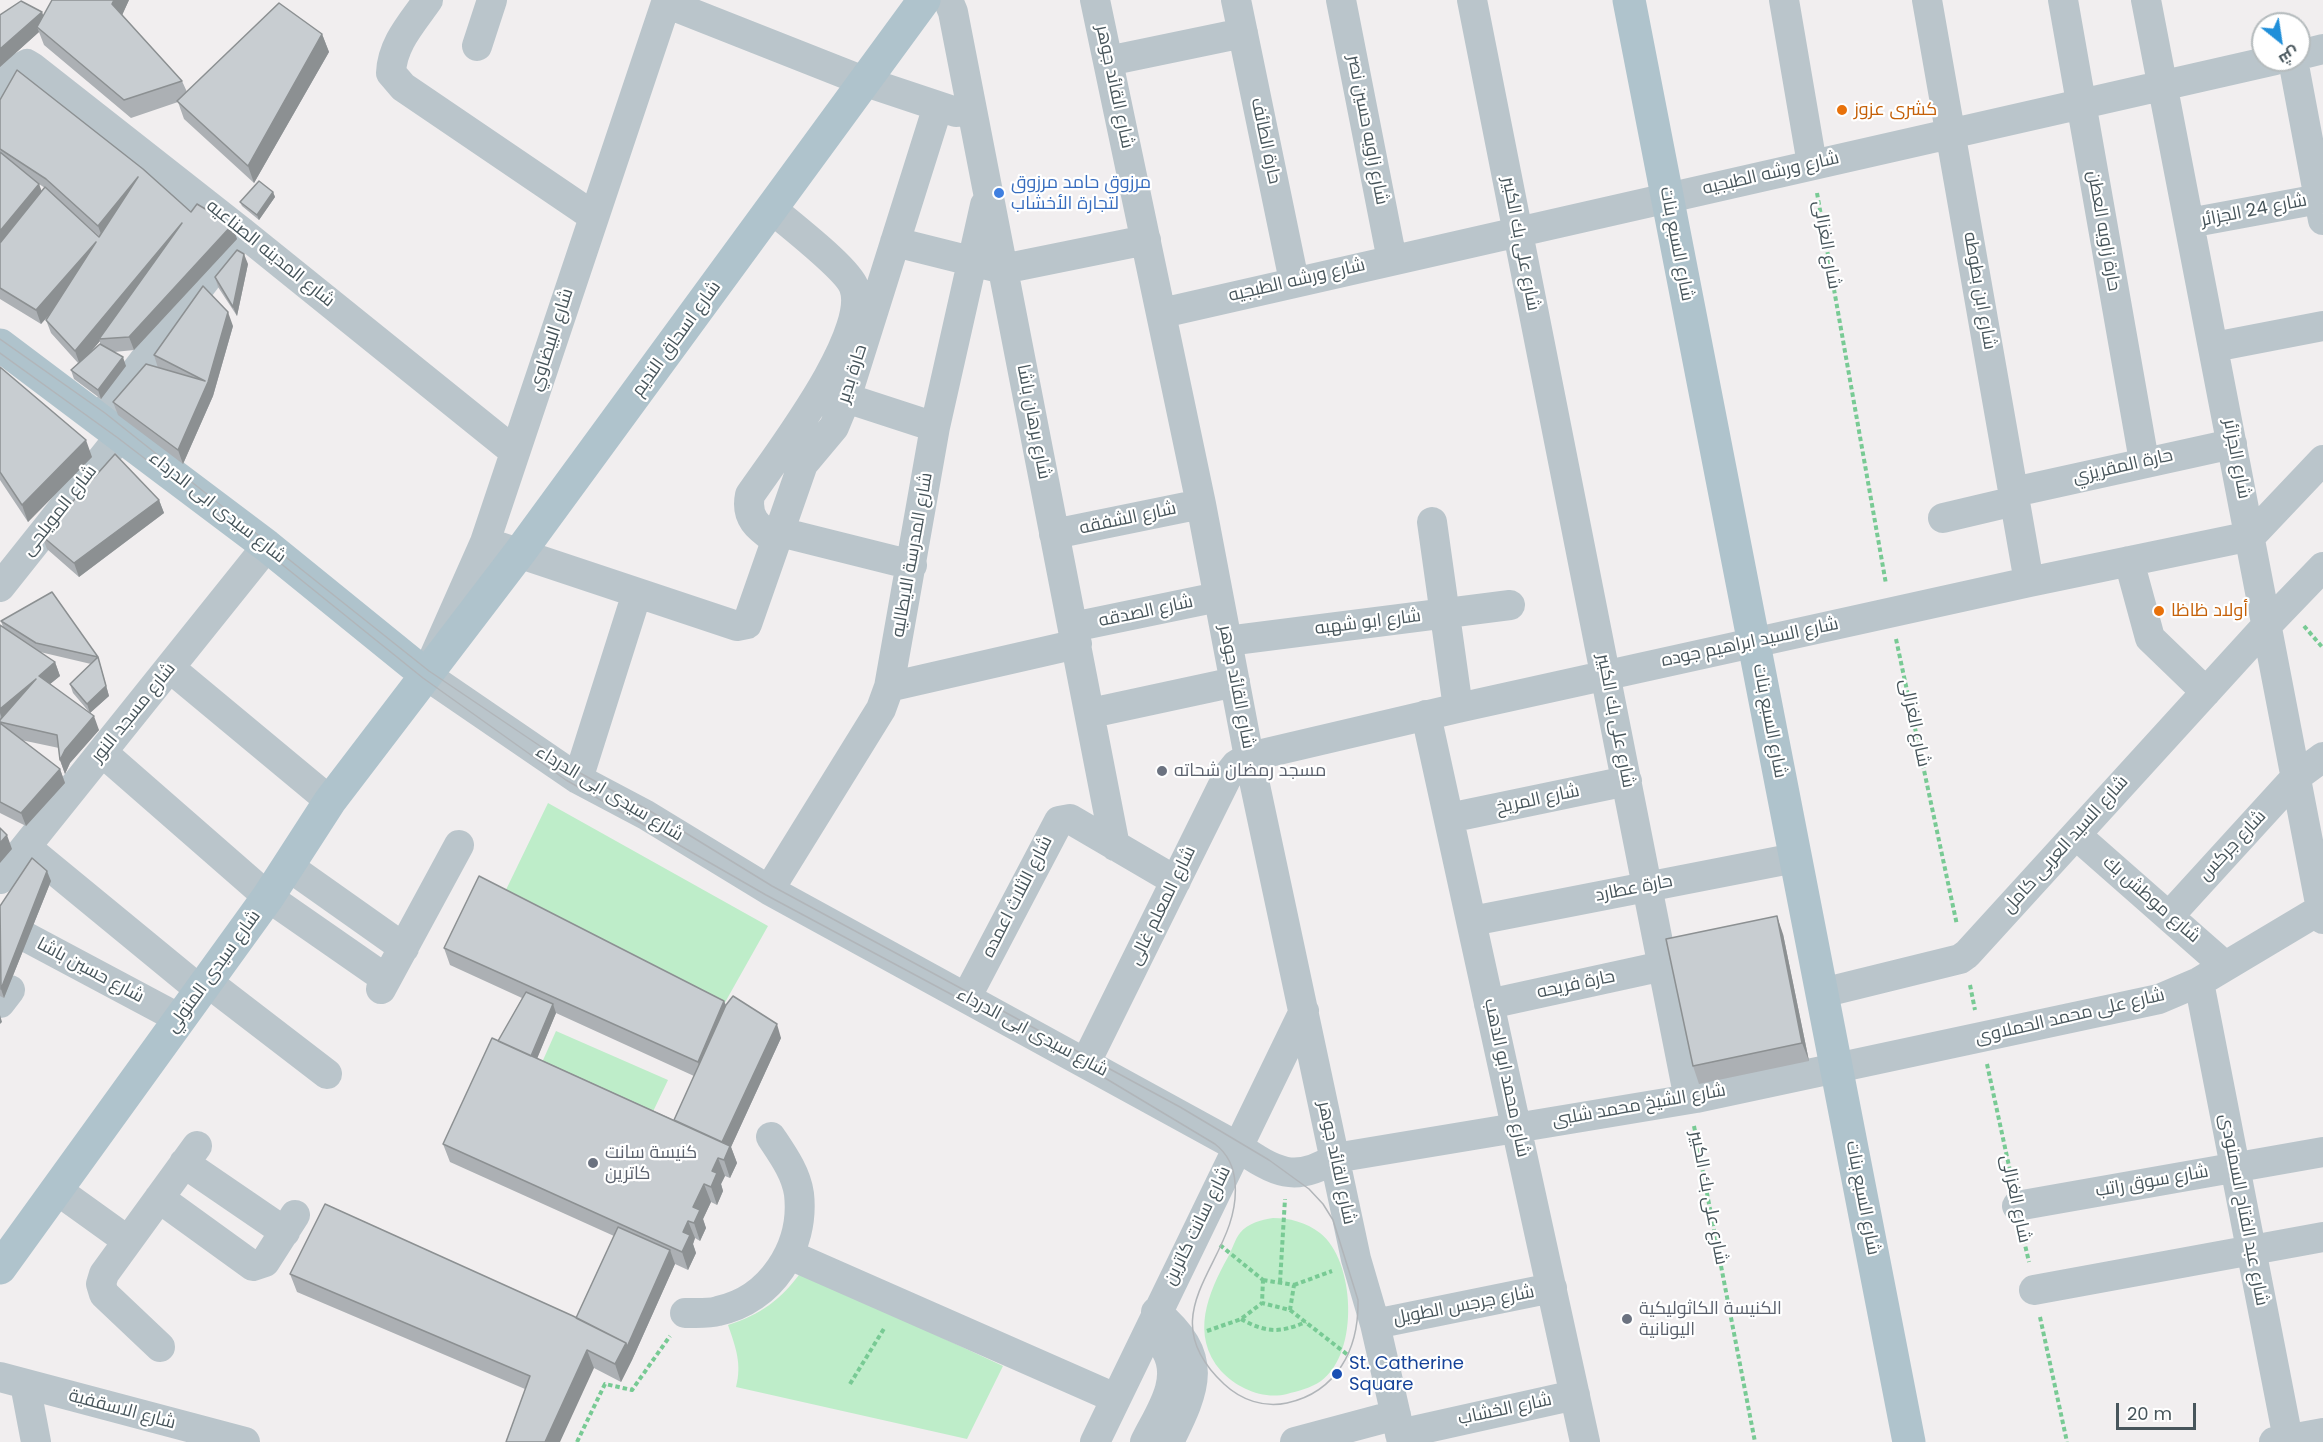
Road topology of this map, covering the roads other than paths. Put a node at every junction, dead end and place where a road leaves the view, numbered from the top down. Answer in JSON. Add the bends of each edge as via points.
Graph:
{"nodes":[{"id":1,"x":428,"y":0,"type":"edge"},
{"id":2,"x":492,"y":0,"type":"edge"},
{"id":3,"x":924,"y":0,"type":"edge"},
{"id":4,"x":948,"y":0,"type":"edge"},
{"id":5,"x":1095,"y":0,"type":"edge"},
{"id":6,"x":1236,"y":0,"type":"edge"},
{"id":7,"x":1341,"y":0,"type":"edge"},
{"id":8,"x":1472,"y":0,"type":"edge"},
{"id":9,"x":1629,"y":0,"type":"edge"},
{"id":10,"x":1784,"y":0,"type":"edge"},
{"id":11,"x":1927,"y":0,"type":"edge"},
{"id":12,"x":2063,"y":0,"type":"edge"},
{"id":13,"x":2146,"y":0,"type":"edge"},
{"id":14,"x":666,"y":2,"type":"edge"},
{"id":15,"x":1243,"y":33,"type":"junction"},
{"id":16,"x":477,"y":46,"type":"dead end"},
{"id":17,"x":1108,"y":61,"type":"junction"},
{"id":18,"x":2251,"y":65,"type":"edge"},
{"id":19,"x":2295,"y":72,"type":"edge"},
{"id":20,"x":866,"y":82,"type":"junction"},
{"id":21,"x":2163,"y":84,"type":"junction"},
{"id":22,"x":0,"y":87,"type":"edge"},
{"id":23,"x":2081,"y":104,"type":"junction"},
{"id":24,"x":938,"y":106,"type":"junction"},
{"id":25,"x":974,"y":118,"type":"junction"},
{"id":26,"x":1952,"y":132,"type":"junction"},
{"id":27,"x":1812,"y":164,"type":"junction"},
{"id":28,"x":988,"y":193,"type":"junction"},
{"id":29,"x":1667,"y":198,"type":"junction"},
{"id":30,"x":772,"y":209,"type":"junction"},
{"id":31,"x":2321,"y":209,"type":"edge"},
{"id":32,"x":593,"y":216,"type":"junction"},
{"id":33,"x":2189,"y":223,"type":"junction"},
{"id":34,"x":242,"y":232,"type":"junction"},
{"id":35,"x":1517,"y":232,"type":"junction"},
{"id":36,"x":1146,"y":240,"type":"junction"},
{"id":37,"x":895,"y":242,"type":"junction"},
{"id":38,"x":1392,"y":260,"type":"junction"},
{"id":39,"x":972,"y":262,"type":"junction"},
{"id":40,"x":1003,"y":269,"type":"junction"},
{"id":41,"x":1294,"y":281,"type":"junction"},
{"id":42,"x":1162,"y":313,"type":"junction"},
{"id":43,"x":2323,"y":326,"type":"edge"},
{"id":44,"x":0,"y":345,"type":"edge"},
{"id":45,"x":2214,"y":347,"type":"junction"},
{"id":46,"x":846,"y":398,"type":"junction"},
{"id":47,"x":111,"y":426,"type":"junction"},
{"id":48,"x":935,"y":427,"type":"junction"},
{"id":49,"x":2232,"y":444,"type":"junction"},
{"id":50,"x":515,"y":452,"type":"junction"},
{"id":51,"x":2323,"y":460,"type":"edge"},
{"id":52,"x":2144,"y":462,"type":"junction"},
{"id":53,"x":2015,"y":497,"type":"junction"},
{"id":54,"x":1201,"y":504,"type":"junction"},
{"id":55,"x":1943,"y":518,"type":"dead end"},
{"id":56,"x":1432,"y":522,"type":"dead end"},
{"id":57,"x":1054,"y":534,"type":"junction"},
{"id":58,"x":2252,"y":536,"type":"junction"},
{"id":59,"x":778,"y":537,"type":"junction"},
{"id":60,"x":485,"y":542,"type":"junction"},
{"id":61,"x":267,"y":546,"type":"junction"},
{"id":62,"x":520,"y":552,"type":"junction"},
{"id":63,"x":2129,"y":561,"type":"junction"},
{"id":64,"x":912,"y":565,"type":"junction"},
{"id":65,"x":2323,"y":567,"type":"edge"},
{"id":66,"x":2029,"y":582,"type":"junction"},
{"id":67,"x":0,"y":587,"type":"edge"},
{"id":68,"x":637,"y":593,"type":"junction"},
{"id":69,"x":1218,"y":597,"type":"junction"},
{"id":70,"x":1510,"y":605,"type":"dead end"},
{"id":71,"x":1443,"y":614,"type":"junction"},
{"id":72,"x":2267,"y":625,"type":"junction"},
{"id":73,"x":1075,"y":635,"type":"junction"},
{"id":74,"x":1227,"y":641,"type":"junction"},
{"id":75,"x":1754,"y":642,"type":"junction"},
{"id":76,"x":170,"y":668,"type":"junction"},
{"id":77,"x":426,"y":675,"type":"junction"},
{"id":78,"x":1606,"y":675,"type":"junction"},
{"id":79,"x":1235,"y":682,"type":"junction"},
{"id":80,"x":889,"y":687,"type":"junction"},
{"id":81,"x":2206,"y":692,"type":"junction"},
{"id":82,"x":1458,"y":708,"type":"junction"},
{"id":83,"x":1090,"y":713,"type":"junction"},
{"id":84,"x":1426,"y":715,"type":"junction"},
{"id":85,"x":102,"y":752,"type":"junction"},
{"id":86,"x":1249,"y":757,"type":"junction"},
{"id":87,"x":2315,"y":765,"type":"edge"},
{"id":88,"x":578,"y":779,"type":"junction"},
{"id":89,"x":1627,"y":782,"type":"junction"},
{"id":90,"x":330,"y":801,"type":"junction"},
{"id":91,"x":1449,"y":818,"type":"junction"},
{"id":92,"x":2076,"y":834,"type":"junction"},
{"id":93,"x":459,"y":845,"type":"dead end"},
{"id":94,"x":1115,"y":846,"type":"junction"},
{"id":95,"x":26,"y":847,"type":"junction"},
{"id":96,"x":1796,"y":858,"type":"junction"},
{"id":97,"x":288,"y":866,"type":"junction"},
{"id":98,"x":0,"y":879,"type":"edge"},
{"id":99,"x":1176,"y":880,"type":"junction"},
{"id":100,"x":1647,"y":887,"type":"junction"},
{"id":101,"x":770,"y":890,"type":"junction"},
{"id":102,"x":268,"y":897,"type":"junction"},
{"id":103,"x":2322,"y":912,"type":"edge"},
{"id":104,"x":2170,"y":915,"type":"junction"},
{"id":105,"x":1472,"y":921,"type":"junction"},
{"id":106,"x":0,"y":923,"type":"edge"},
{"id":107,"x":404,"y":948,"type":"junction"},
{"id":108,"x":1663,"y":966,"type":"junction"},
{"id":109,"x":2225,"y":966,"type":"junction"},
{"id":110,"x":2199,"y":982,"type":"junction"},
{"id":111,"x":203,"y":986,"type":"junction"},
{"id":112,"x":1822,"y":993,"type":"junction"},
{"id":113,"x":966,"y":998,"type":"junction"},
{"id":114,"x":1489,"y":1004,"type":"junction"},
{"id":115,"x":1304,"y":1011,"type":"junction"},
{"id":116,"x":180,"y":1019,"type":"junction"},
{"id":117,"x":1086,"y":1062,"type":"junction"},
{"id":118,"x":1836,"y":1068,"type":"junction"},
{"id":119,"x":327,"y":1074,"type":"dead end"},
{"id":120,"x":1689,"y":1099,"type":"junction"},
{"id":121,"x":1516,"y":1127,"type":"junction"},
{"id":122,"x":771,"y":1137,"type":"dead end"},
{"id":123,"x":1238,"y":1147,"type":"junction"},
{"id":124,"x":2323,"y":1152,"type":"edge"},
{"id":125,"x":1335,"y":1158,"type":"junction"},
{"id":126,"x":2235,"y":1168,"type":"junction"},
{"id":127,"x":57,"y":1190,"type":"junction"},
{"id":128,"x":159,"y":1198,"type":"junction"},
{"id":129,"x":2017,"y":1206,"type":"road end"},
{"id":130,"x":2323,"y":1238,"type":"edge"},
{"id":131,"x":128,"y":1241,"type":"junction"},
{"id":132,"x":2251,"y":1251,"type":"junction"},
{"id":133,"x":790,"y":1255,"type":"junction"},
{"id":134,"x":0,"y":1268,"type":"edge"},
{"id":135,"x":1552,"y":1288,"type":"junction"},
{"id":136,"x":2034,"y":1290,"type":"road end"},
{"id":137,"x":686,"y":1313,"type":"road end"},
{"id":138,"x":1152,"y":1320,"type":"junction"},
{"id":139,"x":1376,"y":1324,"type":"junction"},
{"id":140,"x":160,"y":1347,"type":"dead end"},
{"id":141,"x":12,"y":1381,"type":"edge"},
{"id":142,"x":1575,"y":1395,"type":"junction"},
{"id":143,"x":1115,"y":1398,"type":"junction"},
{"id":144,"x":1399,"y":1430,"type":"edge"},
{"id":145,"x":2323,"y":1432,"type":"edge"},
{"id":146,"x":2281,"y":1441,"type":"edge"},
{"id":147,"x":36,"y":1442,"type":"edge"},
{"id":148,"x":244,"y":1442,"type":"edge"},
{"id":149,"x":1095,"y":1442,"type":"edge"},
{"id":150,"x":1145,"y":1442,"type":"edge"},
{"id":151,"x":1169,"y":1442,"type":"edge"},
{"id":152,"x":1295,"y":1442,"type":"edge"},
{"id":153,"x":1585,"y":1442,"type":"edge"},
{"id":154,"x":1909,"y":1442,"type":"edge"}],
"edges":[{"from":1,"to":32,"type":"street","via":[[397,44],[392,73],[404,87]]},
{"from":2,"to":16,"type":"street"},
{"from":3,"to":20,"type":"main road","name":"شارع اسحاق النديم"},
{"from":4,"to":25,"type":"street","name":"شارع برهان باشا"},
{"from":5,"to":17,"type":"street","name":"شارع القائد جوهر"},
{"from":6,"to":15,"type":"street","name":"حارة الطائف"},
{"from":7,"to":38,"type":"street","name":"شارع زاويه حسين نصر"},
{"from":8,"to":35,"type":"street","name":"شارع على بك الكبير"},
{"from":9,"to":29,"type":"main road","name":"شارع السبع بنات"},
{"from":10,"to":27,"type":"street"},
{"from":11,"to":26,"type":"street","name":"شارع ابن بطوطه"},
{"from":12,"to":23,"type":"street","name":"حارة زاويه العطن"},
{"from":13,"to":21,"type":"street","name":"شارع الجزائر"},
{"from":14,"to":20,"type":"street"},
{"from":14,"to":32,"type":"street","name":"شارع البيضاوي"},
{"from":15,"to":17,"type":"street"},
{"from":15,"to":41,"type":"street","name":"حارة الطائف"},
{"from":17,"to":36,"type":"street","name":"شارع القائد جوهر"},
{"from":18,"to":21,"type":"street","name":"شارع ورشه الطبجيه"},
{"from":19,"to":31,"type":"street"},
{"from":20,"to":24,"type":"street"},
{"from":20,"to":30,"type":"main road","name":"شارع اسحاق النديم"},
{"from":21,"to":23,"type":"street","name":"شارع ورشه الطبجيه"},
{"from":21,"to":33,"type":"street","name":"شارع الجزائر"},
{"from":22,"to":34,"type":"street","name":"شارع المدينه الصناعيه","via":[[21,65],[32,67]]},
{"from":23,"to":26,"type":"street","name":"شارع ورشه الطبجيه"},
{"from":23,"to":52,"type":"street","name":"حارة زاويه العطن"},
{"from":24,"to":25,"type":"street"},
{"from":24,"to":37,"type":"street","name":"حارة بدير"},
{"from":25,"to":28,"type":"street","name":"شارع برهان باشا"},
{"from":26,"to":27,"type":"street","name":"شارع ورشه الطبجيه"},
{"from":26,"to":53,"type":"street","name":"شارع ابن بطوطه"},
{"from":27,"to":29,"type":"street","name":"شارع ورشه الطبجيه"},
{"from":28,"to":39,"type":"street","name":"شارع المدرسة الايطاليه"},
{"from":28,"to":40,"type":"street","name":"شارع برهان باشا"},
{"from":29,"to":35,"type":"street","name":"شارع ورشه الطبجيه"},
{"from":29,"to":75,"type":"main road","name":"شارع السبع بنات"},
{"from":30,"to":59,"type":"street","via":[[843,271],[854,285],[858,303],[847,337],[821,391],[750,495],[751,519]]},
{"from":30,"to":62,"type":"main road","name":"شارع اسحاق النديم"},
{"from":31,"to":33,"type":"street","name":"شارع 24 الجزائر"},
{"from":32,"to":50,"type":"street","name":"شارع البيضاوي"},
{"from":33,"to":45,"type":"street","name":"شارع الجزائر"},
{"from":34,"to":47,"type":"street","name":"شارع المويلحى"},
{"from":34,"to":50,"type":"street","name":"شارع المدينه الصناعيه"},
{"from":35,"to":38,"type":"street","name":"شارع ورشه الطبجيه"},
{"from":35,"to":78,"type":"street","name":"شارع على بك الكبير"},
{"from":36,"to":40,"type":"street"},
{"from":36,"to":42,"type":"street","name":"شارع القائد جوهر"},
{"from":37,"to":39,"type":"street"},
{"from":37,"to":46,"type":"street","name":"حارة بدير"},
{"from":38,"to":41,"type":"street","name":"شارع ورشه الطبجيه"},
{"from":39,"to":40,"type":"street"},
{"from":39,"to":48,"type":"street","name":"شارع المدرسة الايطاليه"},
{"from":40,"to":57,"type":"street","name":"شارع برهان باشا"},
{"from":41,"to":42,"type":"street","name":"شارع ورشه الطبجيه"},
{"from":42,"to":54,"type":"street","name":"شارع القائد جوهر"},
{"from":43,"to":45,"type":"street"},
{"from":44,"to":47,"type":"main road","name":"شارع سيدى ابى الدرداء"},
{"from":45,"to":49,"type":"street","name":"شارع الجزائر"},
{"from":46,"to":48,"type":"street"},
{"from":46,"to":59,"type":"street","name":"حارة بدير","via":[[834,427],[803,464]]},
{"from":47,"to":61,"type":"main road","name":"شارع سيدى ابى الدرداء"},
{"from":47,"to":67,"type":"street","name":"شارع المويلحى"},
{"from":48,"to":64,"type":"street","name":"شارع المدرسة الايطاليه"},
{"from":49,"to":52,"type":"street","name":"حارة المقريزي"},
{"from":49,"to":58,"type":"street","name":"شارع الجزائر"},
{"from":50,"to":60,"type":"street","name":"شارع البيضاوي"},
{"from":51,"to":58,"type":"street"},
{"from":52,"to":53,"type":"street","name":"حارة المقريزي"},
{"from":53,"to":55,"type":"street","name":"حارة المقريزي"},
{"from":53,"to":66,"type":"street","name":"شارع ابن بطوطه"},
{"from":54,"to":57,"type":"street","name":"شارع الشفقه"},
{"from":54,"to":69,"type":"street","name":"شارع القائد جوهر"},
{"from":56,"to":71,"type":"street"},
{"from":57,"to":73,"type":"street","name":"شارع برهان باشا"},
{"from":58,"to":63,"type":"street","name":"شارع السيد ابراهيم جوده"},
{"from":58,"to":72,"type":"street","name":"شارع الجزائر"},
{"from":59,"to":64,"type":"street"},
{"from":59,"to":68,"type":"street","name":"حارة بدير","via":[[750,619],[741,626]]},
{"from":60,"to":62,"type":"street"},
{"from":60,"to":77,"type":"street","name":"شارع البيضاوي"},
{"from":61,"to":76,"type":"street","name":"شارع مسجد النور"},
{"from":61,"to":77,"type":"main road","name":"شارع سيدى ابى الدرداء"},
{"from":62,"to":68,"type":"street"},
{"from":62,"to":77,"type":"main road","name":"شارع اسحاق النديم"},
{"from":63,"to":66,"type":"street","name":"شارع السيد ابراهيم جوده"},
{"from":63,"to":81,"type":"street","via":[[2150,638]]},
{"from":64,"to":80,"type":"street","name":"شارع المدرسة الايطاليه"},
{"from":65,"to":72,"type":"street","name":"شارع السيد العربى كامل"},
{"from":66,"to":75,"type":"street","name":"شارع السيد ابراهيم جوده"},
{"from":68,"to":88,"type":"street"},
{"from":69,"to":73,"type":"street","name":"شارع الصدقه"},
{"from":69,"to":74,"type":"street","name":"شارع القائد جوهر"},
{"from":70,"to":71,"type":"street","name":"شارع ابو شهبه"},
{"from":71,"to":74,"type":"street","name":"شارع ابو شهبه"},
{"from":71,"to":82,"type":"street"},
{"from":72,"to":81,"type":"street","name":"شارع السيد العربى كامل"},
{"from":72,"to":87,"type":"street","name":"شارع الجزائر"},
{"from":73,"to":80,"type":"street","name":"شارع الصدقه"},
{"from":73,"to":83,"type":"street","name":"شارع برهان باشا"},
{"from":74,"to":79,"type":"street","name":"شارع القائد جوهر"},
{"from":75,"to":78,"type":"street","name":"شارع السيد ابراهيم جوده"},
{"from":75,"to":96,"type":"main road","name":"شارع السبع بنات"},
{"from":76,"to":85,"type":"street","name":"شارع مسجد النور"},
{"from":76,"to":90,"type":"street"},
{"from":77,"to":88,"type":"street","name":"شارع سيدى ابى الدرداء"},
{"from":77,"to":90,"type":"main road","name":"شارع سيدى المتولي"},
{"from":78,"to":82,"type":"street","name":"شارع السيد ابراهيم جوده"},
{"from":78,"to":89,"type":"street","name":"شارع على بك الكبير"},
{"from":79,"to":83,"type":"street"},
{"from":79,"to":86,"type":"street","name":"شارع القائد جوهر"},
{"from":80,"to":101,"type":"street","name":"شارع المدرسة الايطاليه","via":[[881,709]]},
{"from":81,"to":92,"type":"street","name":"شارع السيد العربى كامل"},
{"from":82,"to":84,"type":"street","name":"شارع السيد ابراهيم جوده"},
{"from":83,"to":94,"type":"street","name":"شارع برهان باشا"},
{"from":84,"to":86,"type":"street","name":"شارع السيد ابراهيم جوده"},
{"from":84,"to":91,"type":"street","name":"شارع محمد ابو الدهب"},
{"from":85,"to":95,"type":"street","name":"شارع مسجد النور"},
{"from":85,"to":102,"type":"street"},
{"from":86,"to":99,"type":"street","name":"شارع المعلم غالى","via":[[1228,775]]},
{"from":86,"to":115,"type":"street","name":"شارع القائد جوهر"},
{"from":87,"to":103,"type":"street","name":"شارع الجزائر"},
{"from":87,"to":104,"type":"street","name":"شارع جركس"},
{"from":88,"to":101,"type":"street","name":"شارع سيدى ابى الدرداء"},
{"from":89,"to":91,"type":"street","name":"شارع المريخ"},
{"from":89,"to":100,"type":"street","name":"شارع على بك الكبير"},
{"from":90,"to":97,"type":"main road","name":"شارع سيدى المتولي"},
{"from":91,"to":105,"type":"street","name":"شارع محمد ابو الدهب"},
{"from":92,"to":104,"type":"street","name":"شارع موطش بك"},
{"from":92,"to":112,"type":"street","name":"شارع السيد العربى كامل","via":[[1964,957]]},
{"from":93,"to":107,"type":"street"},
{"from":94,"to":99,"type":"street","name":"شارع الثلاث اعمده"},
{"from":94,"to":113,"type":"street","name":"شارع الثلاث اعمده","via":[[1070,819],[1059,820]]},
{"from":95,"to":98,"type":"street","name":"شارع مسجد النور"},
{"from":95,"to":111,"type":"street"},
{"from":96,"to":100,"type":"street","name":"حارة عطارد"},
{"from":96,"to":112,"type":"main road","name":"شارع السبع بنات"},
{"from":97,"to":102,"type":"main road","name":"شارع سيدى المتولي"},
{"from":97,"to":107,"type":"street"},
{"from":99,"to":117,"type":"street","name":"شارع المعلم غالى"},
{"from":100,"to":105,"type":"street","name":"حارة عطارد"},
{"from":100,"to":108,"type":"street","name":"شارع على بك الكبير"},
{"from":101,"to":113,"type":"street","name":"شارع سيدى ابى الدرداء"},
{"from":102,"to":107,"type":"street","via":[[383,984]]},
{"from":102,"to":111,"type":"main road","name":"شارع سيدى المتولي"},
{"from":103,"to":109,"type":"street","name":"شارع على محمد الحملاوى"},
{"from":104,"to":109,"type":"street","name":"شارع موطش بك"},
{"from":105,"to":114,"type":"street","name":"شارع محمد ابو الدهب"},
{"from":106,"to":116,"type":"street","name":"شارع حسين باشا"},
{"from":108,"to":114,"type":"street","name":"حارة فريحه"},
{"from":108,"to":120,"type":"street","name":"شارع على بك الكبير"},
{"from":109,"to":110,"type":"street","name":"شارع على محمد الحملاوى"},
{"from":110,"to":118,"type":"street","name":"شارع على محمد الحملاوى","via":[[2159,999]]},
{"from":110,"to":126,"type":"street","name":"شارع عبد الفتاح السمنودى"},
{"from":111,"to":116,"type":"main road","name":"شارع سيدى المتولي"},
{"from":111,"to":119,"type":"street"},
{"from":112,"to":118,"type":"main road","name":"شارع السبع بنات"},
{"from":113,"to":117,"type":"street","name":"شارع سيدى ابى الدرداء"},
{"from":114,"to":121,"type":"street","name":"شارع محمد ابو الدهب"},
{"from":115,"to":123,"type":"street","name":"شارع سانت كاترين"},
{"from":115,"to":125,"type":"street","name":"شارع القائد جوهر"},
{"from":116,"to":127,"type":"main road","name":"شارع سيدى المتولي"},
{"from":117,"to":123,"type":"street","name":"شارع سيدى ابى الدرداء"},
{"from":118,"to":120,"type":"street","name":"شارع الشيخ محمد شلبى"},
{"from":118,"to":154,"type":"main road","name":"شارع السبع بنات"},
{"from":120,"to":121,"type":"street","name":"شارع الشيخ محمد شلبى"},
{"from":121,"to":125,"type":"street","name":"شارع الشيخ محمد شلبى"},
{"from":121,"to":135,"type":"street","name":"شارع محمد ابو الدهب"},
{"from":122,"to":133,"type":"street","via":[[789,1163],[799,1193],[799,1224]]},
{"from":123,"to":125,"type":"street","name":"شارع الشيخ محمد شلبى","via":[[1284,1173],[1311,1172]]},
{"from":123,"to":138,"type":"street","name":"شارع سانت كاترين"},
{"from":124,"to":126,"type":"street","name":"شارع سوق راتب"},
{"from":125,"to":139,"type":"street","name":"شارع القائد جوهر","via":[[1356,1259]]},
{"from":126,"to":129,"type":"street","name":"شارع سوق راتب"},
{"from":126,"to":132,"type":"street","name":"شارع عبد الفتاح السمنودى"},
{"from":127,"to":131,"type":"street"},
{"from":127,"to":134,"type":"main road","name":"شارع سيدى المتولي"},
{"from":128,"to":128,"type":"street","via":[[190,1155],[290,1224],[265,1262],[253,1266]]},
{"from":128,"to":131,"type":"street"},
{"from":130,"to":132,"type":"street"},
{"from":131,"to":140,"type":"street","via":[[104,1274],[104,1294]]},
{"from":132,"to":136,"type":"street"},
{"from":132,"to":146,"type":"street","name":"شارع عبد الفتاح السمنودى"},
{"from":133,"to":137,"type":"street","via":[[772,1281],[747,1300],[717,1312]]},
{"from":133,"to":143,"type":"street"},
{"from":135,"to":139,"type":"street","name":"شارع جرجس الطويل"},
{"from":135,"to":142,"type":"street","name":"شارع محمد ابو الدهب"},
{"from":138,"to":143,"type":"street","name":"شارع سانت كاترين"},
{"from":138,"to":150,"type":"street","via":[[1173,1372],[1171,1389]]},
{"from":138,"to":151,"type":"street","via":[[1175,1328],[1193,1373],[1191,1397]]},
{"from":139,"to":144,"type":"street","name":"شارع القائد جوهر"},
{"from":141,"to":147,"type":"street"},
{"from":141,"to":148,"type":"street","name":"شارع الاسقفية"},
{"from":142,"to":144,"type":"street","name":"شارع الخشاب"},
{"from":142,"to":153,"type":"street","name":"شارع محمد ابو الدهب"},
{"from":143,"to":149,"type":"street","name":"شارع سانت كاترين"},
{"from":144,"to":152,"type":"street","name":"شارع الخشاب"},
{"from":145,"to":146,"type":"street"}]}
